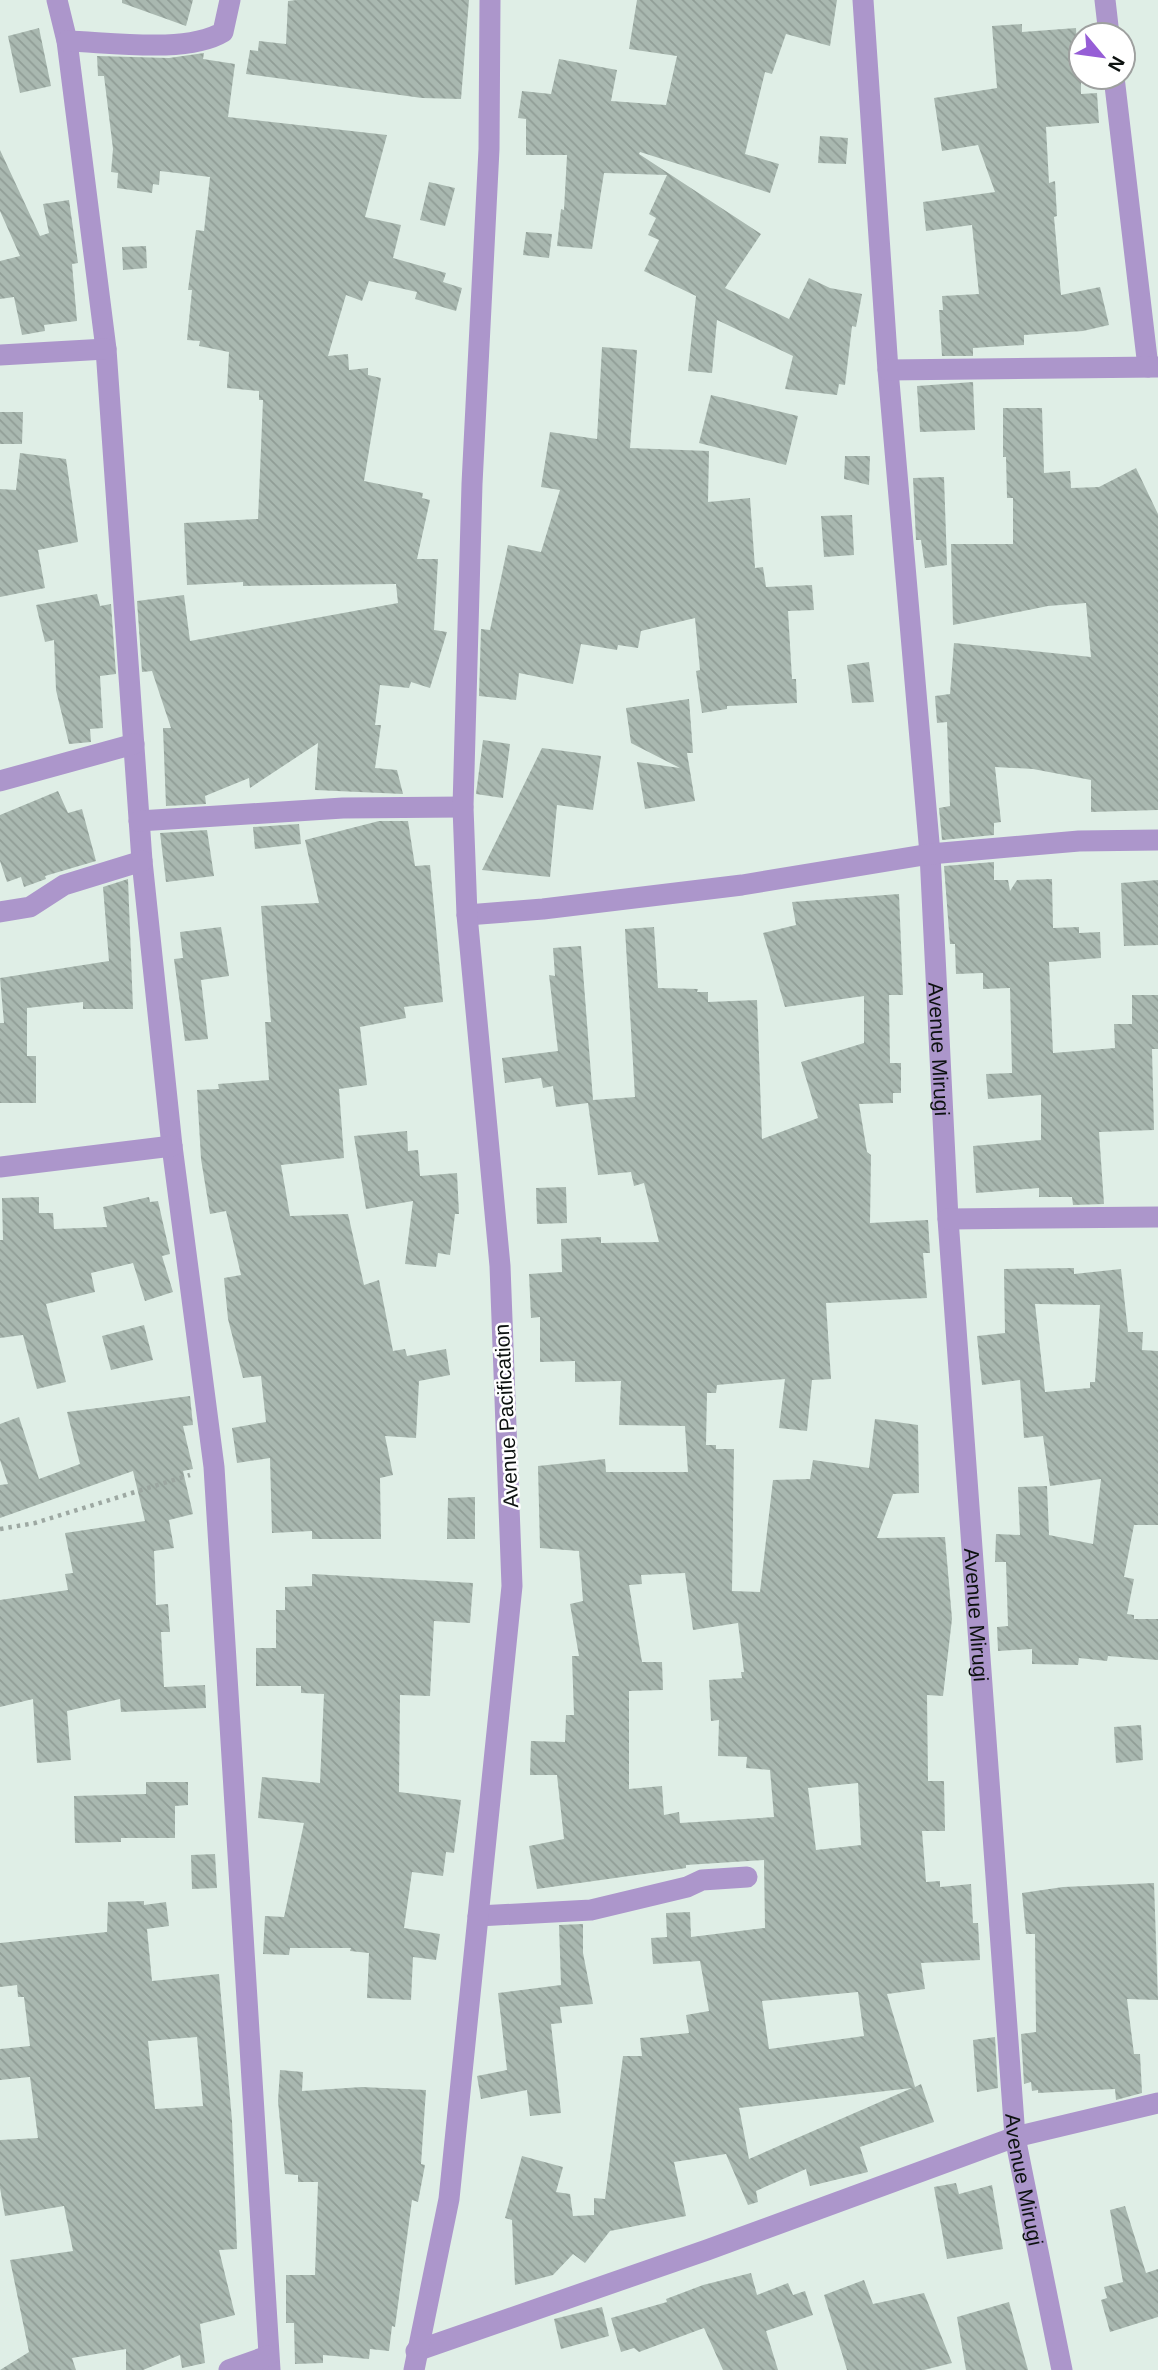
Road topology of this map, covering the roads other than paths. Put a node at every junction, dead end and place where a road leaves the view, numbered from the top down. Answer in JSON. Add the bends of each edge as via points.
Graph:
{"nodes":[{"id":1,"x":57,"y":0,"type":"edge"},
{"id":2,"x":230,"y":0,"type":"edge"},
{"id":3,"x":490,"y":0,"type":"edge"},
{"id":4,"x":863,"y":0,"type":"edge"},
{"id":5,"x":1105,"y":0,"type":"edge"},
{"id":6,"x":1107,"y":21,"type":"edge"},
{"id":7,"x":66,"y":41,"type":"junction"},
{"id":8,"x":1116,"y":91,"type":"edge"},
{"id":9,"x":106,"y":349,"type":"junction"},
{"id":10,"x":0,"y":355,"type":"edge"},
{"id":11,"x":1153,"y":367,"type":"edge"},
{"id":12,"x":888,"y":370,"type":"junction"},
{"id":13,"x":134,"y":744,"type":"junction"},
{"id":14,"x":0,"y":781,"type":"edge"},
{"id":15,"x":463,"y":807,"type":"junction"},
{"id":16,"x":139,"y":821,"type":"junction"},
{"id":17,"x":1158,"y":840,"type":"edge"},
{"id":18,"x":930,"y":854,"type":"junction"},
{"id":19,"x":142,"y":861,"type":"junction"},
{"id":20,"x":0,"y":912,"type":"edge"},
{"id":21,"x":467,"y":915,"type":"junction"},
{"id":22,"x":172,"y":1146,"type":"junction"},
{"id":23,"x":0,"y":1167,"type":"edge"},
{"id":24,"x":1158,"y":1217,"type":"edge"},
{"id":25,"x":948,"y":1219,"type":"junction"},
{"id":26,"x":747,"y":1877,"type":"dead end"},
{"id":27,"x":478,"y":1916,"type":"junction"},
{"id":28,"x":1158,"y":2103,"type":"edge"},
{"id":29,"x":1015,"y":2137,"type":"junction"},
{"id":30,"x":415,"y":2360,"type":"edge"},
{"id":31,"x":269,"y":2363,"type":"edge"},
{"id":32,"x":229,"y":2370,"type":"edge"},
{"id":33,"x":1062,"y":2370,"type":"edge"}],
"edges":[{"from":1,"to":7,"type":"street"},
{"from":2,"to":7,"type":"street","via":[[223,32],[203,40]]},
{"from":3,"to":15,"type":"street","name":"Avenue Pacification","via":[[489,149],[472,484]]},
{"from":4,"to":12,"type":"street","name":"Avenue Mirugi"},
{"from":5,"to":6,"type":"street"},
{"from":7,"to":9,"type":"street"},
{"from":8,"to":11,"type":"street"},
{"from":9,"to":10,"type":"street"},
{"from":9,"to":13,"type":"street"},
{"from":11,"to":12,"type":"street"},
{"from":12,"to":18,"type":"street","name":"Avenue Mirugi"},
{"from":13,"to":14,"type":"street"},
{"from":13,"to":16,"type":"street"},
{"from":15,"to":16,"type":"street","via":[[343,808]]},
{"from":15,"to":21,"type":"street","name":"Avenue Pacification"},
{"from":16,"to":19,"type":"street"},
{"from":17,"to":18,"type":"street","via":[[1079,841]]},
{"from":18,"to":21,"type":"street","via":[[743,885]]},
{"from":18,"to":25,"type":"street","name":"Avenue Mirugi"},
{"from":19,"to":20,"type":"street","via":[[64,885],[30,907]]},
{"from":19,"to":22,"type":"street"},
{"from":21,"to":27,"type":"street","name":"Avenue Pacification","via":[[499,1266],[513,1558]]},
{"from":22,"to":23,"type":"street"},
{"from":22,"to":31,"type":"street","via":[[214,1467]]},
{"from":24,"to":25,"type":"street"},
{"from":25,"to":29,"type":"street","name":"Avenue Mirugi"},
{"from":26,"to":27,"type":"street","via":[[702,1880],[592,1910]]},
{"from":27,"to":30,"type":"street","name":"Avenue Pacification","via":[[449,2199]]},
{"from":28,"to":29,"type":"street"},
{"from":29,"to":30,"type":"street"},
{"from":29,"to":33,"type":"street","name":"Avenue Mirugi"},
{"from":31,"to":32,"type":"street"}]}
